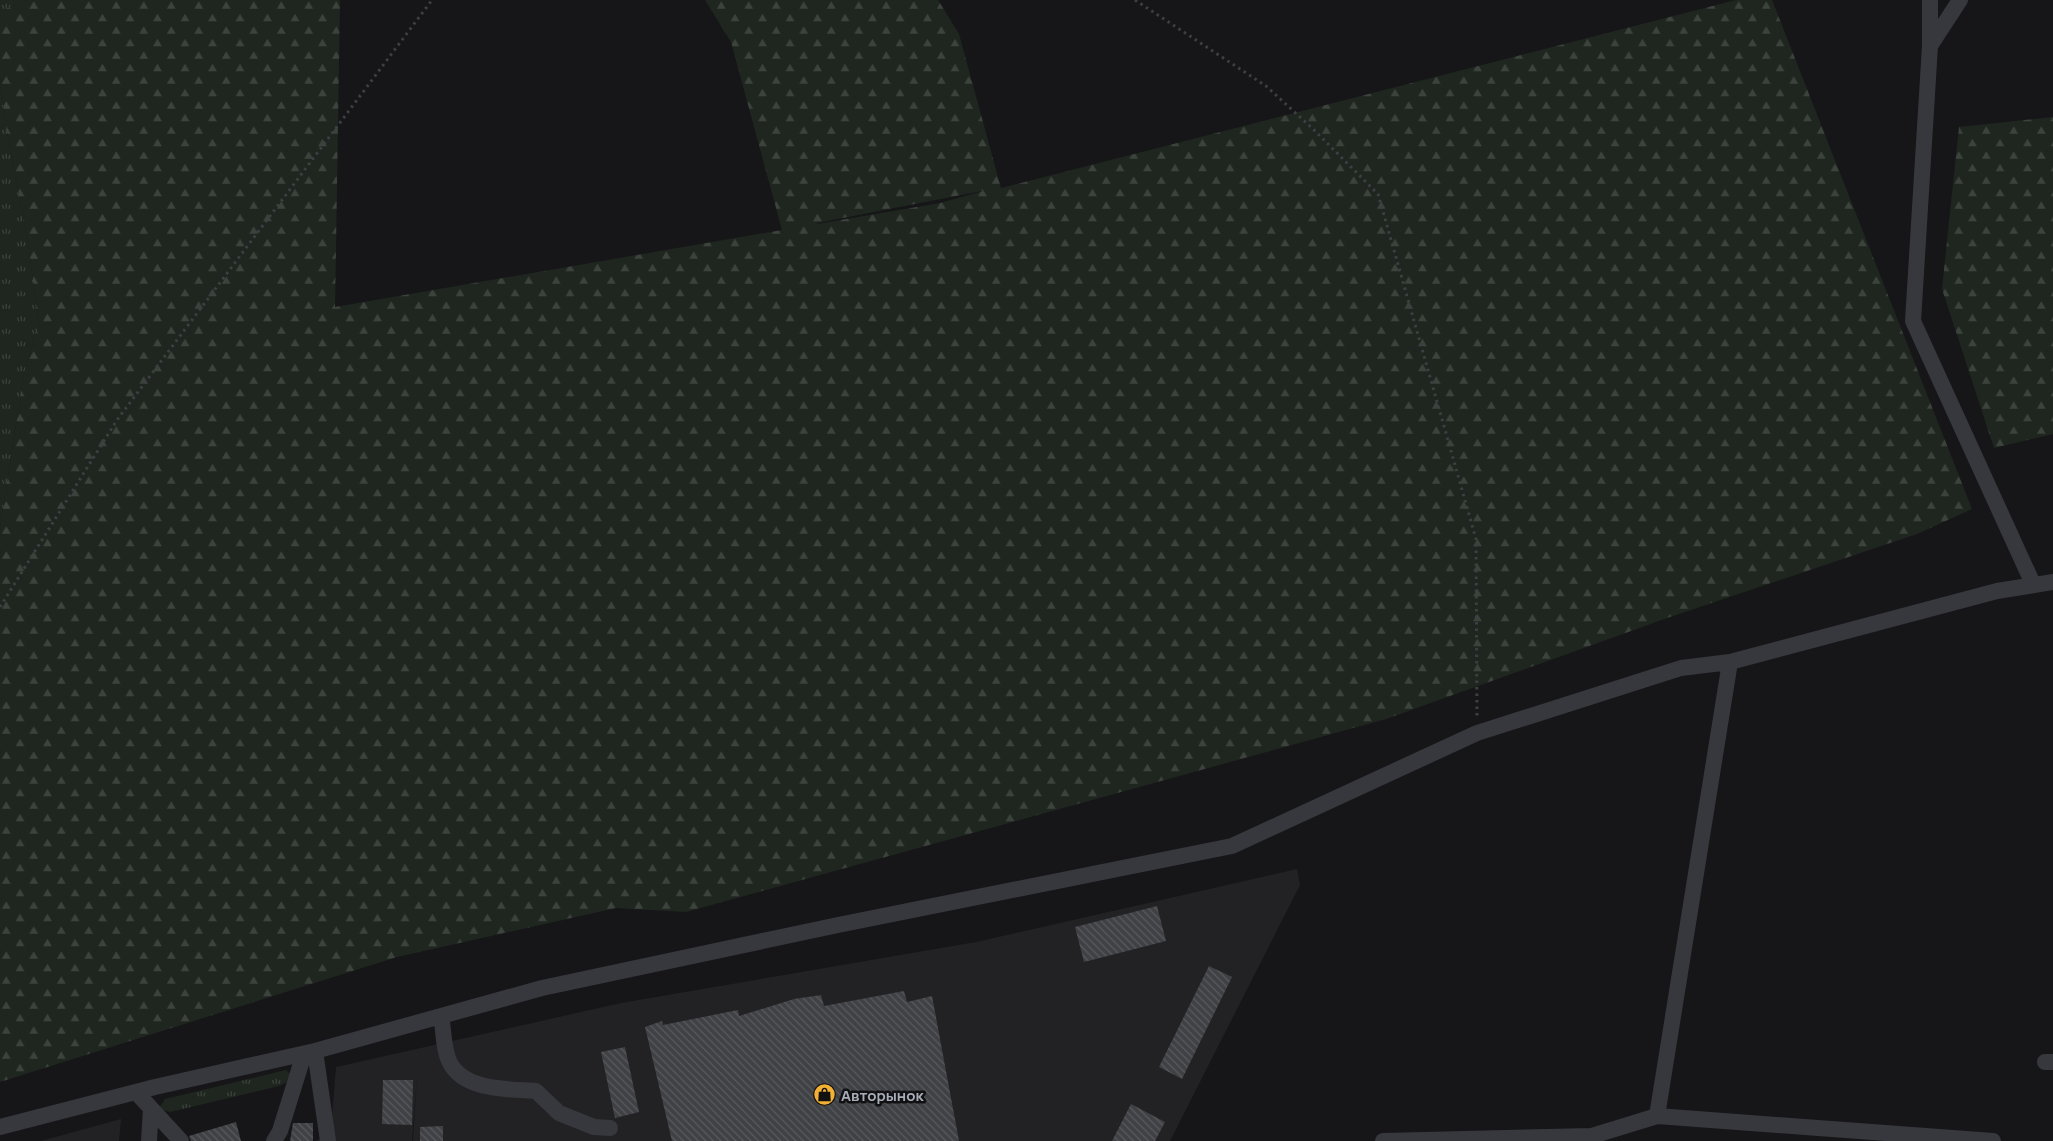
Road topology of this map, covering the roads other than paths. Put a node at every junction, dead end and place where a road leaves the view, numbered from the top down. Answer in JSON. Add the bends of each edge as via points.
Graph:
{"nodes":[{"id":1,"x":1930,"y":0,"type":"edge"},
{"id":2,"x":1960,"y":0,"type":"edge"},
{"id":3,"x":1930,"y":46,"type":"junction"},
{"id":4,"x":2053,"y":582,"type":"edge"},
{"id":5,"x":2033,"y":584,"type":"junction"},
{"id":6,"x":1730,"y":662,"type":"junction"},
{"id":7,"x":442,"y":1016,"type":"junction"},
{"id":8,"x":310,"y":1053,"type":"junction"},
{"id":9,"x":136,"y":1092,"type":"junction"},
{"id":10,"x":151,"y":1108,"type":"junction"},
{"id":11,"x":1657,"y":1116,"type":"junction"},
{"id":12,"x":4,"y":1126,"type":"edge"},
{"id":13,"x":610,"y":1128,"type":"dead end"},
{"id":14,"x":1591,"y":1138,"type":"edge"},
{"id":15,"x":4,"y":1141,"type":"edge"},
{"id":16,"x":148,"y":1141,"type":"edge"},
{"id":17,"x":181,"y":1141,"type":"edge"},
{"id":18,"x":274,"y":1141,"type":"edge"},
{"id":19,"x":328,"y":1141,"type":"edge"},
{"id":20,"x":1383,"y":1141,"type":"edge"},
{"id":21,"x":1993,"y":1141,"type":"edge"}],
"edges":[{"from":1,"to":3,"type":"street"},
{"from":2,"to":3,"type":"street"},
{"from":3,"to":5,"type":"street","via":[[1913,321]]},
{"from":4,"to":5,"type":"street"},
{"from":5,"to":6,"type":"street"},
{"from":6,"to":7,"type":"street","via":[[1681,668],[1477,734],[1232,846],[561,984]]},
{"from":6,"to":11,"type":"street"},
{"from":7,"to":8,"type":"street"},
{"from":7,"to":13,"type":"street","via":[[449,1061],[458,1074],[492,1088],[536,1091],[559,1113],[594,1127]]},
{"from":8,"to":9,"type":"street"},
{"from":8,"to":18,"type":"street"},
{"from":8,"to":19,"type":"street"},
{"from":9,"to":10,"type":"street"},
{"from":9,"to":12,"type":"street"},
{"from":10,"to":16,"type":"street"},
{"from":10,"to":17,"type":"street"},
{"from":11,"to":14,"type":"street"},
{"from":11,"to":21,"type":"street"},
{"from":12,"to":15,"type":"street"},
{"from":14,"to":20,"type":"street"}]}
